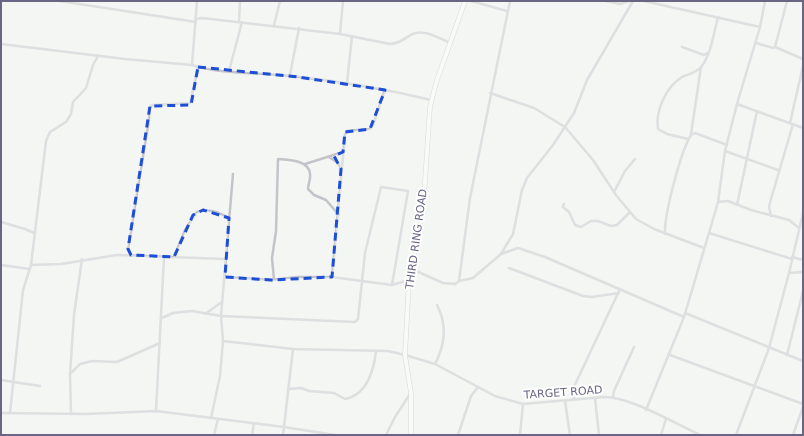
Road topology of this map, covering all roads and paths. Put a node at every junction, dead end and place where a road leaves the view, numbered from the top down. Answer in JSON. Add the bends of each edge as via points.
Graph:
{"nodes":[{"id":1,"x":60,"y":1,"type":"edge"},
{"id":2,"x":197,"y":1,"type":"edge"},
{"id":3,"x":240,"y":1,"type":"edge"},
{"id":4,"x":280,"y":1,"type":"edge"},
{"id":5,"x":343,"y":1,"type":"edge"},
{"id":6,"x":465,"y":1,"type":"edge"},
{"id":7,"x":471,"y":1,"type":"edge"},
{"id":8,"x":510,"y":1,"type":"edge"},
{"id":9,"x":606,"y":1,"type":"edge"},
{"id":10,"x":629,"y":1,"type":"edge"},
{"id":11,"x":633,"y":1,"type":"edge"},
{"id":12,"x":644,"y":1,"type":"edge"},
{"id":13,"x":766,"y":1,"type":"edge"},
{"id":14,"x":787,"y":1,"type":"edge"},
{"id":15,"x":507,"y":11,"type":"junction"},
{"id":16,"x":718,"y":17,"type":"junction"},
{"id":17,"x":196,"y":20,"type":"junction"},
{"id":18,"x":241,"y":22,"type":"junction"},
{"id":19,"x":274,"y":25,"type":"junction"},
{"id":20,"x":760,"y":27,"type":"junction"},
{"id":21,"x":299,"y":28,"type":"junction"},
{"id":22,"x":340,"y":34,"type":"junction"},
{"id":23,"x":352,"y":36,"type":"junction"},
{"id":24,"x":450,"y":43,"type":"junction"},
{"id":25,"x":756,"y":43,"type":"junction"},
{"id":26,"x":1,"y":44,"type":"edge"},
{"id":27,"x":682,"y":47,"type":"dead end"},
{"id":28,"x":774,"y":47,"type":"junction"},
{"id":29,"x":708,"y":53,"type":"junction"},
{"id":30,"x":98,"y":56,"type":"junction"},
{"id":31,"x":803,"y":59,"type":"edge"},
{"id":32,"x":192,"y":65,"type":"junction"},
{"id":33,"x":803,"y":66,"type":"edge"},
{"id":34,"x":198,"y":67,"type":"junction"},
{"id":35,"x":701,"y":67,"type":"junction"},
{"id":36,"x":229,"y":71,"type":"junction"},
{"id":37,"x":290,"y":76,"type":"junction"},
{"id":38,"x":802,"y":77,"type":"edge"},
{"id":39,"x":347,"y":83,"type":"junction"},
{"id":40,"x":385,"y":90,"type":"junction"},
{"id":41,"x":490,"y":93,"type":"junction"},
{"id":42,"x":431,"y":100,"type":"junction"},
{"id":43,"x":737,"y":104,"type":"junction"},
{"id":44,"x":757,"y":111,"type":"junction"},
{"id":45,"x":792,"y":124,"type":"junction"},
{"id":46,"x":565,"y":127,"type":"junction"},
{"id":47,"x":803,"y":128,"type":"edge"},
{"id":48,"x":691,"y":135,"type":"junction"},
{"id":49,"x":688,"y":139,"type":"junction"},
{"id":50,"x":727,"y":145,"type":"junction"},
{"id":51,"x":725,"y":151,"type":"junction"},
{"id":52,"x":343,"y":152,"type":"junction"},
{"id":53,"x":328,"y":156,"type":"junction"},
{"id":54,"x":635,"y":159,"type":"dead end"},
{"id":55,"x":748,"y":159,"type":"junction"},
{"id":56,"x":305,"y":164,"type":"junction"},
{"id":57,"x":341,"y":169,"type":"junction"},
{"id":58,"x":778,"y":170,"type":"junction"},
{"id":59,"x":233,"y":174,"type":"dead end"},
{"id":60,"x":614,"y":193,"type":"junction"},
{"id":61,"x":718,"y":202,"type":"junction"},
{"id":62,"x":564,"y":204,"type":"dead end"},
{"id":63,"x":736,"y":205,"type":"junction"},
{"id":64,"x":629,"y":213,"type":"junction"},
{"id":65,"x":803,"y":213,"type":"edge"},
{"id":66,"x":339,"y":215,"type":"junction"},
{"id":67,"x":771,"y":216,"type":"junction"},
{"id":68,"x":229,"y":218,"type":"junction"},
{"id":69,"x":1,"y":222,"type":"edge"},
{"id":70,"x":799,"y":228,"type":"junction"},
{"id":71,"x":34,"y":233,"type":"junction"},
{"id":72,"x":709,"y":233,"type":"junction"},
{"id":73,"x":665,"y":234,"type":"junction"},
{"id":74,"x":704,"y":248,"type":"junction"},
{"id":75,"x":501,"y":254,"type":"junction"},
{"id":76,"x":130,"y":255,"type":"junction"},
{"id":77,"x":174,"y":257,"type":"junction"},
{"id":78,"x":164,"y":258,"type":"junction"},
{"id":79,"x":792,"y":258,"type":"junction"},
{"id":80,"x":82,"y":259,"type":"junction"},
{"id":81,"x":225,"y":259,"type":"junction"},
{"id":82,"x":803,"y":260,"type":"edge"},
{"id":83,"x":31,"y":265,"type":"junction"},
{"id":84,"x":1,"y":266,"type":"edge"},
{"id":85,"x":509,"y":268,"type":"dead end"},
{"id":86,"x":30,"y":269,"type":"junction"},
{"id":87,"x":412,"y":269,"type":"junction"},
{"id":88,"x":803,"y":272,"type":"edge"},
{"id":89,"x":789,"y":273,"type":"junction"},
{"id":90,"x":225,"y":277,"type":"junction"},
{"id":91,"x":332,"y":277,"type":"junction"},
{"id":92,"x":274,"y":280,"type":"junction"},
{"id":93,"x":409,"y":280,"type":"junction"},
{"id":94,"x":362,"y":281,"type":"junction"},
{"id":95,"x":458,"y":281,"type":"junction"},
{"id":96,"x":392,"y":285,"type":"junction"},
{"id":97,"x":620,"y":289,"type":"junction"},
{"id":98,"x":803,"y":291,"type":"edge"},
{"id":99,"x":619,"y":293,"type":"junction"},
{"id":100,"x":222,"y":302,"type":"junction"},
{"id":101,"x":437,"y":305,"type":"dead end"},
{"id":102,"x":685,"y":313,"type":"junction"},
{"id":103,"x":205,"y":314,"type":"junction"},
{"id":104,"x":221,"y":316,"type":"junction"},
{"id":105,"x":684,"y":317,"type":"junction"},
{"id":106,"x":162,"y":318,"type":"junction"},
{"id":107,"x":223,"y":341,"type":"junction"},
{"id":108,"x":161,"y":342,"type":"junction"},
{"id":109,"x":634,"y":347,"type":"dead end"},
{"id":110,"x":769,"y":348,"type":"junction"},
{"id":111,"x":293,"y":349,"type":"junction"},
{"id":112,"x":376,"y":351,"type":"junction"},
{"id":113,"x":405,"y":355,"type":"junction"},
{"id":114,"x":670,"y":355,"type":"junction"},
{"id":115,"x":787,"y":355,"type":"junction"},
{"id":116,"x":803,"y":360,"type":"edge"},
{"id":117,"x":435,"y":364,"type":"junction"},
{"id":118,"x":70,"y":374,"type":"junction"},
{"id":119,"x":1,"y":380,"type":"edge"},
{"id":120,"x":12,"y":383,"type":"junction"},
{"id":121,"x":40,"y":386,"type":"dead end"},
{"id":122,"x":755,"y":386,"type":"junction"},
{"id":123,"x":478,"y":387,"type":"junction"},
{"id":124,"x":288,"y":390,"type":"junction"},
{"id":125,"x":411,"y":393,"type":"junction"},
{"id":126,"x":613,"y":397,"type":"junction"},
{"id":127,"x":595,"y":398,"type":"junction"},
{"id":128,"x":574,"y":399,"type":"junction"},
{"id":129,"x":565,"y":401,"type":"junction"},
{"id":130,"x":523,"y":404,"type":"junction"},
{"id":131,"x":803,"y":404,"type":"edge"},
{"id":132,"x":803,"y":407,"type":"edge"},
{"id":133,"x":646,"y":410,"type":"junction"},
{"id":134,"x":156,"y":411,"type":"junction"},
{"id":135,"x":1,"y":413,"type":"edge"},
{"id":136,"x":10,"y":413,"type":"junction"},
{"id":137,"x":71,"y":414,"type":"junction"},
{"id":138,"x":211,"y":418,"type":"junction"},
{"id":139,"x":218,"y":419,"type":"junction"},
{"id":140,"x":666,"y":419,"type":"junction"},
{"id":141,"x":254,"y":423,"type":"junction"},
{"id":142,"x":284,"y":427,"type":"junction"},
{"id":143,"x":214,"y":435,"type":"edge"},
{"id":144,"x":252,"y":435,"type":"edge"},
{"id":145,"x":282,"y":435,"type":"edge"},
{"id":146,"x":335,"y":435,"type":"edge"},
{"id":147,"x":386,"y":435,"type":"edge"},
{"id":148,"x":411,"y":435,"type":"edge"},
{"id":149,"x":458,"y":435,"type":"edge"},
{"id":150,"x":520,"y":435,"type":"edge"},
{"id":151,"x":570,"y":435,"type":"edge"},
{"id":152,"x":599,"y":435,"type":"edge"},
{"id":153,"x":661,"y":435,"type":"edge"},
{"id":154,"x":700,"y":435,"type":"edge"},
{"id":155,"x":736,"y":435,"type":"edge"},
{"id":156,"x":793,"y":435,"type":"edge"}],
"edges":[{"from":1,"to":17,"type":"street"},
{"from":2,"to":17,"type":"street"},
{"from":3,"to":18,"type":"street"},
{"from":4,"to":19,"type":"street"},
{"from":5,"to":22,"type":"street"},
{"from":6,"to":24,"type":"street","name":"THIRD RING ROAD"},
{"from":7,"to":15,"type":"street"},
{"from":8,"to":15,"type":"street"},
{"from":9,"to":10,"type":"street","via":[[620,4]]},
{"from":11,"to":46,"type":"street","via":[[587,80],[581,99]]},
{"from":12,"to":16,"type":"street"},
{"from":13,"to":20,"type":"street"},
{"from":14,"to":28,"type":"street"},
{"from":15,"to":41,"type":"street"},
{"from":16,"to":20,"type":"street"},
{"from":16,"to":29,"type":"street"},
{"from":17,"to":18,"type":"street","via":[[202,18]]},
{"from":17,"to":32,"type":"street"},
{"from":18,"to":19,"type":"street"},
{"from":18,"to":36,"type":"street"},
{"from":19,"to":21,"type":"street"},
{"from":20,"to":25,"type":"street"},
{"from":21,"to":22,"type":"street"},
{"from":21,"to":37,"type":"street"},
{"from":22,"to":23,"type":"street"},
{"from":23,"to":24,"type":"street","via":[[390,44],[418,33]]},
{"from":23,"to":39,"type":"street"},
{"from":24,"to":42,"type":"street","name":"THIRD RING ROAD"},
{"from":25,"to":28,"type":"street"},
{"from":25,"to":43,"type":"street"},
{"from":26,"to":30,"type":"street"},
{"from":27,"to":29,"type":"street"},
{"from":28,"to":31,"type":"street"},
{"from":29,"to":35,"type":"street"},
{"from":30,"to":32,"type":"street"},
{"from":30,"to":71,"type":"street","via":[[86,88],[73,102],[71,114],[66,122],[50,132],[46,141]]},
{"from":32,"to":34,"type":"street"},
{"from":33,"to":38,"type":"street"},
{"from":34,"to":36,"type":"street"},
{"from":34,"to":76,"type":"street","via":[[190,103],[152,105],[149,108],[128,249]]},
{"from":35,"to":48,"type":"street"},
{"from":35,"to":49,"type":"street","via":[[681,78],[669,90],[656,121],[658,129],[662,132]]},
{"from":36,"to":37,"type":"street"},
{"from":37,"to":39,"type":"street"},
{"from":38,"to":45,"type":"street"},
{"from":39,"to":40,"type":"street"},
{"from":40,"to":42,"type":"street"},
{"from":40,"to":52,"type":"street","via":[[373,125],[370,129],[347,131]]},
{"from":41,"to":46,"type":"street","via":[[534,108]]},
{"from":41,"to":95,"type":"street","via":[[470,198]]},
{"from":42,"to":87,"type":"street","name":"THIRD RING ROAD","via":[[423,211]]},
{"from":43,"to":44,"type":"street"},
{"from":43,"to":50,"type":"street"},
{"from":44,"to":45,"type":"street"},
{"from":44,"to":55,"type":"street"},
{"from":45,"to":47,"type":"street"},
{"from":45,"to":58,"type":"street"},
{"from":46,"to":60,"type":"street","via":[[593,160]]},
{"from":46,"to":75,"type":"street","via":[[527,178],[513,234]]},
{"from":48,"to":49,"type":"street"},
{"from":48,"to":50,"type":"street","via":[[695,133]]},
{"from":49,"to":73,"type":"street","via":[[671,198]]},
{"from":50,"to":51,"type":"street"},
{"from":51,"to":55,"type":"street"},
{"from":51,"to":61,"type":"street"},
{"from":52,"to":53,"type":"street"},
{"from":52,"to":57,"type":"street"},
{"from":53,"to":56,"type":"street"},
{"from":53,"to":57,"type":"street","via":[[338,163]]},
{"from":54,"to":60,"type":"street","via":[[625,171]]},
{"from":55,"to":58,"type":"street"},
{"from":55,"to":63,"type":"street"},
{"from":56,"to":66,"type":"street","via":[[310,173],[308,189],[332,205]]},
{"from":56,"to":92,"type":"street","via":[[280,159],[277,161],[276,231],[272,258]]},
{"from":57,"to":66,"type":"street"},
{"from":58,"to":67,"type":"street","via":[[769,207]]},
{"from":59,"to":68,"type":"street"},
{"from":60,"to":64,"type":"street"},
{"from":61,"to":63,"type":"street","via":[[728,201]]},
{"from":61,"to":72,"type":"street"},
{"from":62,"to":64,"type":"street","via":[[563,207],[569,212],[575,225],[581,227],[591,221],[617,225]]},
{"from":63,"to":67,"type":"street"},
{"from":64,"to":73,"type":"street","via":[[645,225]]},
{"from":65,"to":70,"type":"street"},
{"from":66,"to":91,"type":"street"},
{"from":67,"to":70,"type":"street","via":[[789,220]]},
{"from":68,"to":77,"type":"street","via":[[216,211],[197,212],[185,230]]},
{"from":68,"to":81,"type":"street"},
{"from":69,"to":71,"type":"street"},
{"from":70,"to":79,"type":"street"},
{"from":71,"to":83,"type":"street"},
{"from":72,"to":74,"type":"street"},
{"from":72,"to":79,"type":"street"},
{"from":73,"to":74,"type":"street"},
{"from":74,"to":102,"type":"street"},
{"from":75,"to":95,"type":"street","via":[[473,278]]},
{"from":75,"to":97,"type":"street","via":[[518,248]]},
{"from":76,"to":78,"type":"street"},
{"from":76,"to":80,"type":"street"},
{"from":77,"to":78,"type":"street"},
{"from":77,"to":81,"type":"street"},
{"from":78,"to":106,"type":"street"},
{"from":79,"to":82,"type":"street"},
{"from":79,"to":89,"type":"street"},
{"from":80,"to":83,"type":"street","via":[[61,264]]},
{"from":80,"to":118,"type":"street","via":[[74,315]]},
{"from":81,"to":90,"type":"street"},
{"from":83,"to":86,"type":"street"},
{"from":84,"to":86,"type":"street"},
{"from":85,"to":99,"type":"street","via":[[584,296],[596,297]]},
{"from":86,"to":120,"type":"street","via":[[24,290]]},
{"from":87,"to":93,"type":"street","name":"THIRD RING ROAD"},
{"from":87,"to":95,"type":"street","via":[[443,284],[455,284]]},
{"from":88,"to":89,"type":"street"},
{"from":89,"to":110,"type":"street"},
{"from":90,"to":92,"type":"street"},
{"from":90,"to":100,"type":"street"},
{"from":91,"to":92,"type":"street"},
{"from":91,"to":94,"type":"street"},
{"from":93,"to":96,"type":"street"},
{"from":93,"to":113,"type":"street","name":"THIRD RING ROAD"},
{"from":94,"to":96,"type":"street"},
{"from":94,"to":96,"type":"street","via":[[368,236],[375,219],[381,187],[408,191]]},
{"from":94,"to":104,"type":"street","via":[[358,319],[352,323]]},
{"from":97,"to":99,"type":"street"},
{"from":97,"to":105,"type":"street"},
{"from":98,"to":115,"type":"street"},
{"from":99,"to":128,"type":"street","via":[[572,392]]},
{"from":100,"to":103,"type":"street"},
{"from":100,"to":104,"type":"street"},
{"from":101,"to":117,"type":"street","via":[[442,314],[444,335],[442,351]]},
{"from":102,"to":105,"type":"street"},
{"from":102,"to":110,"type":"street"},
{"from":103,"to":104,"type":"street"},
{"from":103,"to":106,"type":"street","via":[[179,312]]},
{"from":104,"to":107,"type":"street"},
{"from":105,"to":114,"type":"street"},
{"from":106,"to":108,"type":"street"},
{"from":107,"to":111,"type":"street","name":"TARGET ROAD"},
{"from":107,"to":138,"type":"street","via":[[220,376]]},
{"from":108,"to":118,"type":"street","via":[[117,362],[92,361],[80,364]]},
{"from":108,"to":134,"type":"street"},
{"from":109,"to":126,"type":"street"},
{"from":110,"to":115,"type":"street"},
{"from":110,"to":122,"type":"street"},
{"from":111,"to":112,"type":"street","name":"TARGET ROAD"},
{"from":111,"to":124,"type":"street"},
{"from":112,"to":113,"type":"street","name":"TARGET ROAD"},
{"from":112,"to":124,"type":"street","via":[[372,375],[359,392],[351,397],[345,399],[334,393],[301,388]]},
{"from":113,"to":117,"type":"street","name":"TARGET ROAD"},
{"from":113,"to":125,"type":"street","name":"THIRD RING ROAD"},
{"from":114,"to":122,"type":"street"},
{"from":114,"to":133,"type":"street"},
{"from":115,"to":116,"type":"street"},
{"from":117,"to":123,"type":"street","name":"TARGET ROAD"},
{"from":118,"to":137,"type":"street"},
{"from":119,"to":120,"type":"street"},
{"from":120,"to":121,"type":"street"},
{"from":120,"to":136,"type":"street"},
{"from":122,"to":131,"type":"street"},
{"from":122,"to":155,"type":"street"},
{"from":123,"to":130,"type":"street","name":"TARGET ROAD","via":[[495,396]]},
{"from":123,"to":149,"type":"street","via":[[471,396]]},
{"from":124,"to":142,"type":"street"},
{"from":125,"to":147,"type":"street"},
{"from":125,"to":148,"type":"street","name":"THIRD RING ROAD"},
{"from":126,"to":127,"type":"street","name":"TARGET ROAD"},
{"from":126,"to":133,"type":"street","name":"TARGET ROAD"},
{"from":127,"to":128,"type":"street","name":"TARGET ROAD"},
{"from":127,"to":152,"type":"street"},
{"from":128,"to":129,"type":"street","name":"TARGET ROAD"},
{"from":129,"to":130,"type":"street","name":"TARGET ROAD"},
{"from":129,"to":151,"type":"street"},
{"from":130,"to":150,"type":"street"},
{"from":132,"to":156,"type":"street"},
{"from":133,"to":140,"type":"street","name":"TARGET ROAD"},
{"from":134,"to":137,"type":"street"},
{"from":134,"to":138,"type":"street"},
{"from":135,"to":136,"type":"street"},
{"from":136,"to":137,"type":"street"},
{"from":138,"to":139,"type":"street"},
{"from":139,"to":141,"type":"street"},
{"from":139,"to":143,"type":"street"},
{"from":140,"to":153,"type":"street"},
{"from":140,"to":154,"type":"street","name":"TARGET ROAD"},
{"from":141,"to":142,"type":"street"},
{"from":141,"to":144,"type":"street"},
{"from":142,"to":145,"type":"street"},
{"from":142,"to":146,"type":"street"}]}
